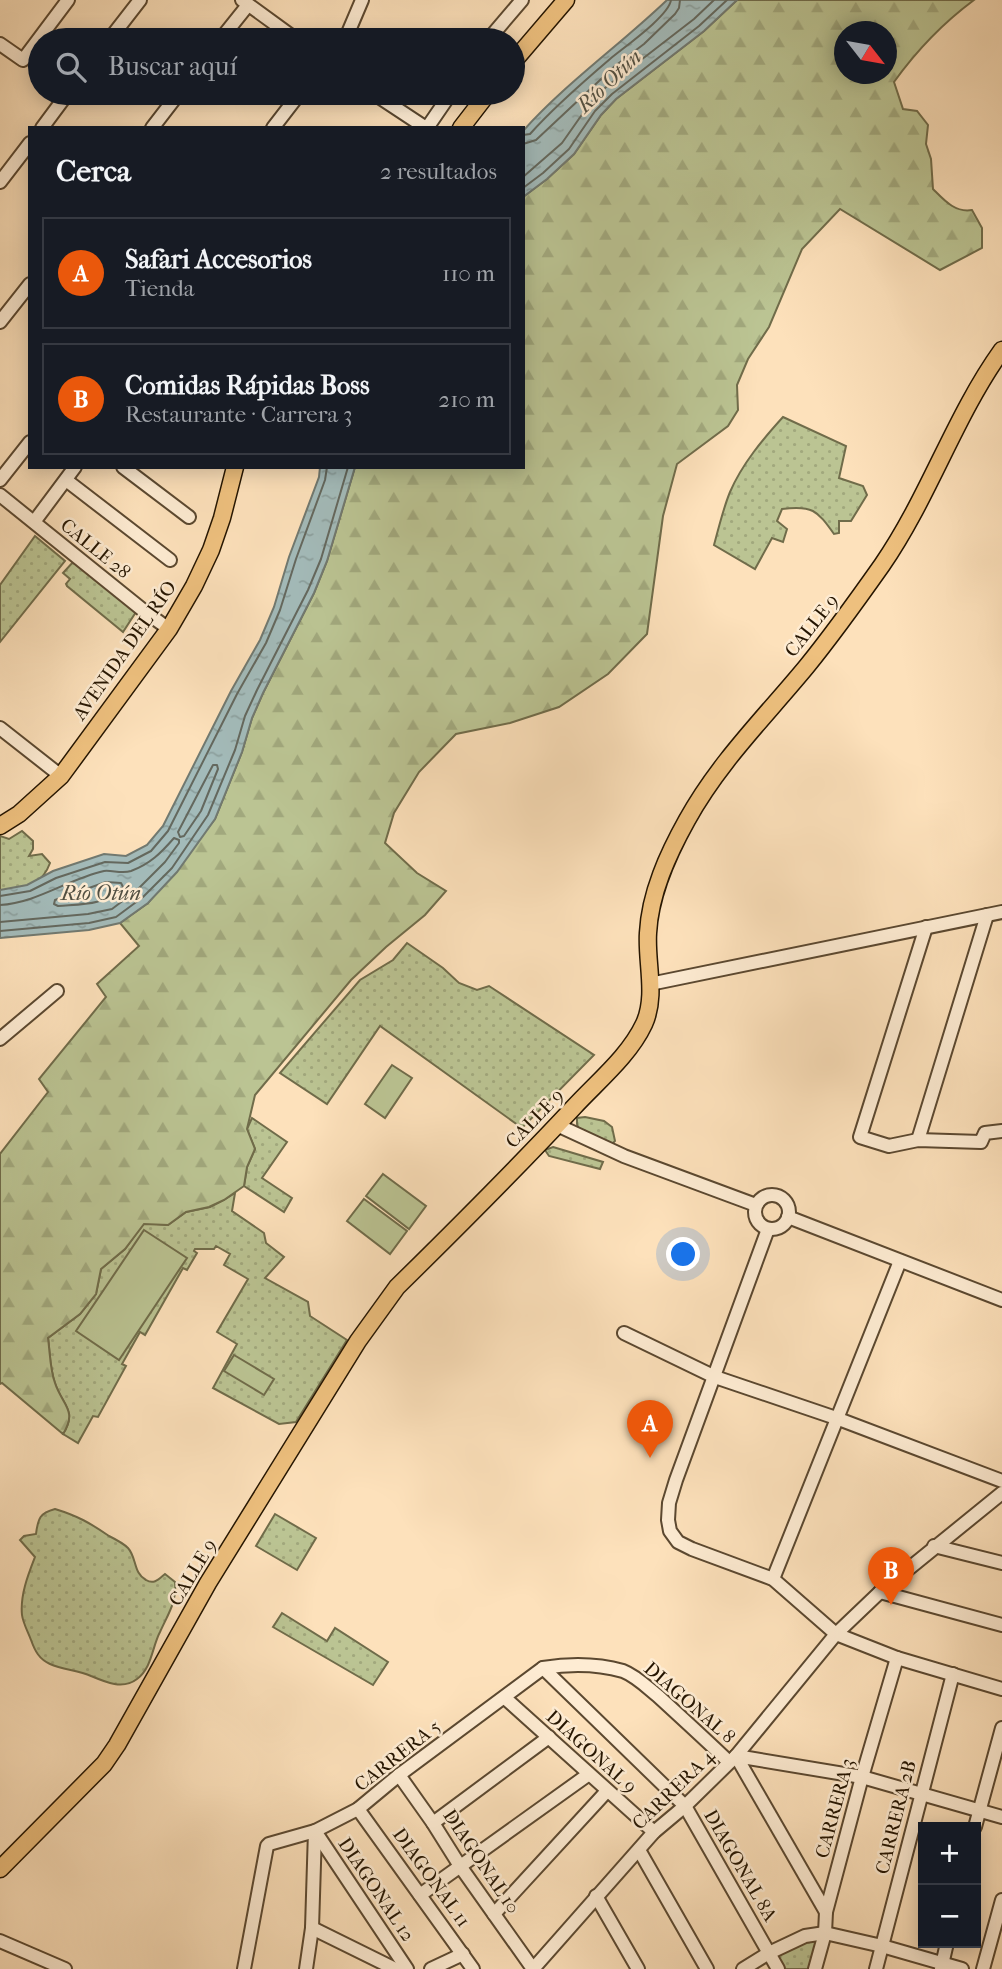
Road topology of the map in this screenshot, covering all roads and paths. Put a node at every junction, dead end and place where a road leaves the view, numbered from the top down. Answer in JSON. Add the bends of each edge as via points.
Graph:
{"nodes":[{"id":1,"x":68,"y":0,"type":"edge"},
{"id":2,"x":139,"y":0,"type":"edge"},
{"id":3,"x":362,"y":0,"type":"edge"},
{"id":4,"x":522,"y":0,"type":"edge"},
{"id":5,"x":566,"y":0,"type":"edge"},
{"id":6,"x":245,"y":3,"type":"edge"},
{"id":7,"x":47,"y":28,"type":"edge"},
{"id":8,"x":118,"y":28,"type":"edge"},
{"id":9,"x":228,"y":28,"type":"edge"},
{"id":10,"x":281,"y":28,"type":"edge"},
{"id":11,"x":350,"y":28,"type":"edge"},
{"id":12,"x":498,"y":28,"type":"edge"},
{"id":13,"x":0,"y":44,"type":"edge"},
{"id":14,"x":525,"y":48,"type":"edge"},
{"id":15,"x":28,"y":53,"type":"edge"},
{"id":16,"x":59,"y":105,"type":"edge"},
{"id":17,"x":170,"y":105,"type":"edge"},
{"id":18,"x":291,"y":105,"type":"edge"},
{"id":19,"x":391,"y":105,"type":"edge"},
{"id":20,"x":442,"y":105,"type":"edge"},
{"id":21,"x":479,"y":105,"type":"edge"},
{"id":22,"x":43,"y":126,"type":"edge"},
{"id":23,"x":154,"y":126,"type":"edge"},
{"id":24,"x":275,"y":126,"type":"edge"},
{"id":25,"x":423,"y":126,"type":"edge"},
{"id":26,"x":427,"y":126,"type":"edge"},
{"id":27,"x":463,"y":126,"type":"edge"},
{"id":28,"x":28,"y":146,"type":"edge"},
{"id":29,"x":0,"y":182,"type":"edge"},
{"id":30,"x":28,"y":288,"type":"edge"},
{"id":31,"x":0,"y":323,"type":"edge"},
{"id":32,"x":1002,"y":349,"type":"edge"},
{"id":33,"x":28,"y":445,"type":"edge"},
{"id":34,"x":74,"y":469,"type":"edge"},
{"id":35,"x":126,"y":469,"type":"edge"},
{"id":36,"x":234,"y":469,"type":"edge"},
{"id":37,"x":0,"y":480,"type":"edge"},
{"id":38,"x":66,"y":480,"type":"junction"},
{"id":39,"x":0,"y":495,"type":"edge"},
{"id":40,"x":189,"y":517,"type":"dead end"},
{"id":41,"x":34,"y":522,"type":"junction"},
{"id":42,"x":170,"y":560,"type":"dead end"},
{"id":43,"x":169,"y":629,"type":"junction"},
{"id":44,"x":0,"y":728,"type":"edge"},
{"id":45,"x":61,"y":776,"type":"junction"},
{"id":46,"x":0,"y":826,"type":"edge"},
{"id":47,"x":1002,"y":912,"type":"edge"},
{"id":48,"x":986,"y":915,"type":"junction"},
{"id":49,"x":926,"y":928,"type":"junction"},
{"id":50,"x":650,"y":984,"type":"junction"},
{"id":51,"x":57,"y":991,"type":"dead end"},
{"id":52,"x":0,"y":1039,"type":"edge"},
{"id":53,"x":557,"y":1125,"type":"junction"},
{"id":54,"x":1002,"y":1131,"type":"edge"},
{"id":55,"x":918,"y":1140,"type":"junction"},
{"id":56,"x":757,"y":1205,"type":"junction"},
{"id":57,"x":788,"y":1217,"type":"junction"},
{"id":58,"x":768,"y":1229,"type":"junction"},
{"id":59,"x":900,"y":1262,"type":"junction"},
{"id":60,"x":1002,"y":1300,"type":"edge"},
{"id":61,"x":624,"y":1333,"type":"dead end"},
{"id":62,"x":715,"y":1377,"type":"junction"},
{"id":63,"x":836,"y":1418,"type":"junction"},
{"id":64,"x":1002,"y":1481,"type":"edge"},
{"id":65,"x":1002,"y":1493,"type":"edge"},
{"id":66,"x":934,"y":1546,"type":"junction"},
{"id":67,"x":1002,"y":1563,"type":"edge"},
{"id":68,"x":773,"y":1579,"type":"junction"},
{"id":69,"x":880,"y":1592,"type":"junction"},
{"id":70,"x":1002,"y":1625,"type":"edge"},
{"id":71,"x":836,"y":1634,"type":"junction"},
{"id":72,"x":897,"y":1658,"type":"junction"},
{"id":73,"x":542,"y":1668,"type":"junction"},
{"id":74,"x":953,"y":1674,"type":"junction"},
{"id":75,"x":1002,"y":1689,"type":"edge"},
{"id":76,"x":505,"y":1698,"type":"junction"},
{"id":77,"x":1002,"y":1728,"type":"edge"},
{"id":78,"x":549,"y":1737,"type":"junction"},
{"id":79,"x":733,"y":1759,"type":"junction"},
{"id":80,"x":589,"y":1774,"type":"junction"},
{"id":81,"x":399,"y":1775,"type":"junction"},
{"id":82,"x":862,"y":1777,"type":"junction"},
{"id":83,"x":607,"y":1791,"type":"junction"},
{"id":84,"x":921,"y":1794,"type":"junction"},
{"id":85,"x":685,"y":1806,"type":"junction"},
{"id":86,"x":358,"y":1809,"type":"junction"},
{"id":87,"x":979,"y":1810,"type":"junction"},
{"id":88,"x":1002,"y":1818,"type":"edge"},
{"id":89,"x":976,"y":1822,"type":"edge"},
{"id":90,"x":433,"y":1823,"type":"junction"},
{"id":91,"x":315,"y":1831,"type":"junction"},
{"id":92,"x":654,"y":1832,"type":"junction"},
{"id":93,"x":639,"y":1850,"type":"junction"},
{"id":94,"x":460,"y":1866,"type":"junction"},
{"id":95,"x":0,"y":1869,"type":"edge"},
{"id":96,"x":420,"y":1895,"type":"junction"},
{"id":97,"x":596,"y":1896,"type":"junction"},
{"id":98,"x":1001,"y":1905,"type":"edge"},
{"id":99,"x":826,"y":1912,"type":"junction"},
{"id":100,"x":494,"y":1914,"type":"junction"},
{"id":101,"x":312,"y":1928,"type":"junction"},
{"id":102,"x":825,"y":1933,"type":"junction"},
{"id":103,"x":0,"y":1941,"type":"edge"},
{"id":104,"x":883,"y":1946,"type":"junction"},
{"id":105,"x":946,"y":1948,"type":"edge"},
{"id":106,"x":769,"y":1953,"type":"junction"},
{"id":107,"x":463,"y":1954,"type":"junction"},
{"id":108,"x":941,"y":1967,"type":"edge"},
{"id":109,"x":65,"y":1969,"type":"edge"},
{"id":110,"x":244,"y":1969,"type":"edge"},
{"id":111,"x":306,"y":1969,"type":"edge"},
{"id":112,"x":395,"y":1969,"type":"edge"},
{"id":113,"x":407,"y":1969,"type":"edge"},
{"id":114,"x":431,"y":1969,"type":"edge"},
{"id":115,"x":473,"y":1969,"type":"edge"},
{"id":116,"x":533,"y":1969,"type":"edge"},
{"id":117,"x":638,"y":1969,"type":"edge"},
{"id":118,"x":706,"y":1969,"type":"edge"},
{"id":119,"x":743,"y":1969,"type":"edge"},
{"id":120,"x":778,"y":1969,"type":"edge"},
{"id":121,"x":814,"y":1969,"type":"edge"},
{"id":122,"x":876,"y":1969,"type":"edge"},
{"id":123,"x":962,"y":1969,"type":"edge"},
{"id":124,"x":983,"y":1969,"type":"edge"}],
"edges":[{"from":1,"to":7,"type":"street"},
{"from":2,"to":8,"type":"street"},
{"from":3,"to":11,"type":"street"},
{"from":4,"to":12,"type":"street"},
{"from":5,"to":14,"type":"main road"},
{"from":6,"to":9,"type":"street"},
{"from":6,"to":10,"type":"street"},
{"from":13,"to":15,"type":"street","via":[[23,60]]},
{"from":16,"to":22,"type":"street"},
{"from":17,"to":23,"type":"street"},
{"from":18,"to":24,"type":"street"},
{"from":19,"to":25,"type":"street"},
{"from":20,"to":26,"type":"street"},
{"from":21,"to":27,"type":"main road"},
{"from":28,"to":29,"type":"street"},
{"from":30,"to":31,"type":"street"},
{"from":32,"to":50,"type":"main road","name":"CALLE 9","via":[[964,410],[884,562],[807,665],[724,763],[686,821],[662,872],[649,916]]},
{"from":33,"to":37,"type":"street"},
{"from":34,"to":38,"type":"street"},
{"from":35,"to":40,"type":"street"},
{"from":36,"to":43,"type":"main road","name":"AVENIDA DEL RÍO","via":[[211,550]]},
{"from":38,"to":41,"type":"street"},
{"from":38,"to":42,"type":"street"},
{"from":39,"to":41,"type":"street","name":"CALLE 28"},
{"from":41,"to":43,"type":"street","name":"CALLE 28"},
{"from":43,"to":45,"type":"main road","name":"AVENIDA DEL RÍO"},
{"from":44,"to":45,"type":"street"},
{"from":45,"to":46,"type":"main road","name":"AVENIDA DEL RÍO"},
{"from":47,"to":48,"type":"street"},
{"from":48,"to":49,"type":"street"},
{"from":48,"to":55,"type":"street"},
{"from":49,"to":50,"type":"street"},
{"from":49,"to":55,"type":"street","via":[[860,1137],[889,1146]]},
{"from":50,"to":53,"type":"main road","name":"CALLE 9","via":[[645,1022],[636,1037]]},
{"from":51,"to":52,"type":"street"},
{"from":53,"to":56,"type":"street","via":[[624,1156]]},
{"from":53,"to":95,"type":"main road","name":"CALLE 9","via":[[385,1301],[208,1584],[111,1755]]},
{"from":54,"to":55,"type":"street","via":[[985,1133],[981,1142]]},
{"from":56,"to":57,"type":"street","via":[[770,1195],[781,1198],[788,1206]]},
{"from":56,"to":58,"type":"street","via":[[755,1217]]},
{"from":57,"to":58,"type":"street","via":[[778,1228]]},
{"from":57,"to":59,"type":"street"},
{"from":58,"to":62,"type":"street"},
{"from":59,"to":60,"type":"street"},
{"from":59,"to":63,"type":"street"},
{"from":61,"to":62,"type":"street"},
{"from":62,"to":63,"type":"street"},
{"from":62,"to":68,"type":"street","via":[[669,1503],[670,1531],[692,1549]]},
{"from":63,"to":64,"type":"street"},
{"from":63,"to":68,"type":"street"},
{"from":65,"to":66,"type":"street","name":"CARRERA 4"},
{"from":66,"to":67,"type":"street"},
{"from":66,"to":69,"type":"street","name":"CARRERA 4"},
{"from":68,"to":71,"type":"street"},
{"from":69,"to":70,"type":"street"},
{"from":69,"to":71,"type":"street","name":"CARRERA 4"},
{"from":71,"to":72,"type":"street"},
{"from":71,"to":79,"type":"street","name":"CARRERA 4"},
{"from":72,"to":74,"type":"street"},
{"from":72,"to":82,"type":"street","name":"CARRERA 3"},
{"from":73,"to":76,"type":"street","name":"CARRERA 5"},
{"from":73,"to":79,"type":"street","name":"DIAGONAL 8","via":[[583,1666],[625,1672]]},
{"from":73,"to":85,"type":"street","name":"DIAGONAL 8A"},
{"from":74,"to":75,"type":"street"},
{"from":74,"to":84,"type":"street","name":"CARRERA 2B"},
{"from":76,"to":78,"type":"street","name":"DIAGONAL 9"},
{"from":76,"to":81,"type":"street","name":"CARRERA 5"},
{"from":77,"to":87,"type":"street"},
{"from":78,"to":80,"type":"street","name":"DIAGONAL 9"},
{"from":78,"to":90,"type":"street"},
{"from":79,"to":82,"type":"street"},
{"from":79,"to":85,"type":"street","name":"CARRERA 4"},
{"from":79,"to":99,"type":"street","name":"DIAGONAL 8"},
{"from":80,"to":83,"type":"street","name":"DIAGONAL 9"},
{"from":80,"to":94,"type":"street"},
{"from":81,"to":86,"type":"street","name":"CARRERA 5"},
{"from":81,"to":90,"type":"street","name":"DIAGONAL 10"},
{"from":82,"to":84,"type":"street"},
{"from":82,"to":99,"type":"street","name":"CARRERA 3"},
{"from":83,"to":92,"type":"street","name":"DIAGONAL 9"},
{"from":83,"to":100,"type":"street"},
{"from":84,"to":87,"type":"street"},
{"from":84,"to":104,"type":"street","name":"CARRERA 2B"},
{"from":85,"to":92,"type":"street","name":"CARRERA 4"},
{"from":85,"to":106,"type":"street","name":"DIAGONAL 8A"},
{"from":86,"to":91,"type":"street","name":"CARRERA 5"},
{"from":86,"to":96,"type":"street","name":"DIAGONAL 11"},
{"from":87,"to":88,"type":"street"},
{"from":87,"to":89,"type":"street"},
{"from":90,"to":94,"type":"street","name":"DIAGONAL 10"},
{"from":91,"to":101,"type":"street"},
{"from":91,"to":110,"type":"street","name":"CARRERA 5","via":[[267,1846]]},
{"from":91,"to":113,"type":"street","name":"DIAGONAL 12"},
{"from":92,"to":93,"type":"street","name":"CARRERA 4"},
{"from":93,"to":97,"type":"street","name":"CARRERA 4"},
{"from":93,"to":118,"type":"street"},
{"from":94,"to":96,"type":"street"},
{"from":94,"to":100,"type":"street","name":"DIAGONAL 10"},
{"from":96,"to":107,"type":"street","name":"DIAGONAL 11"},
{"from":97,"to":116,"type":"street","name":"CARRERA 4"},
{"from":97,"to":117,"type":"street"},
{"from":98,"to":124,"type":"street"},
{"from":99,"to":102,"type":"street","name":"CARRERA 3"},
{"from":100,"to":116,"type":"street","name":"DIAGONAL 10"},
{"from":101,"to":111,"type":"street"},
{"from":101,"to":112,"type":"street"},
{"from":102,"to":104,"type":"street"},
{"from":102,"to":106,"type":"street","via":[[805,1936]]},
{"from":102,"to":121,"type":"street","name":"CARRERA 3"},
{"from":103,"to":109,"type":"street"},
{"from":104,"to":108,"type":"street"},
{"from":104,"to":122,"type":"street","name":"CARRERA 2B"},
{"from":105,"to":108,"type":"street"},
{"from":106,"to":119,"type":"street"},
{"from":106,"to":120,"type":"street","name":"DIAGONAL 8A"},
{"from":107,"to":114,"type":"street"},
{"from":107,"to":115,"type":"street","name":"DIAGONAL 11"},
{"from":108,"to":123,"type":"street"}]}
